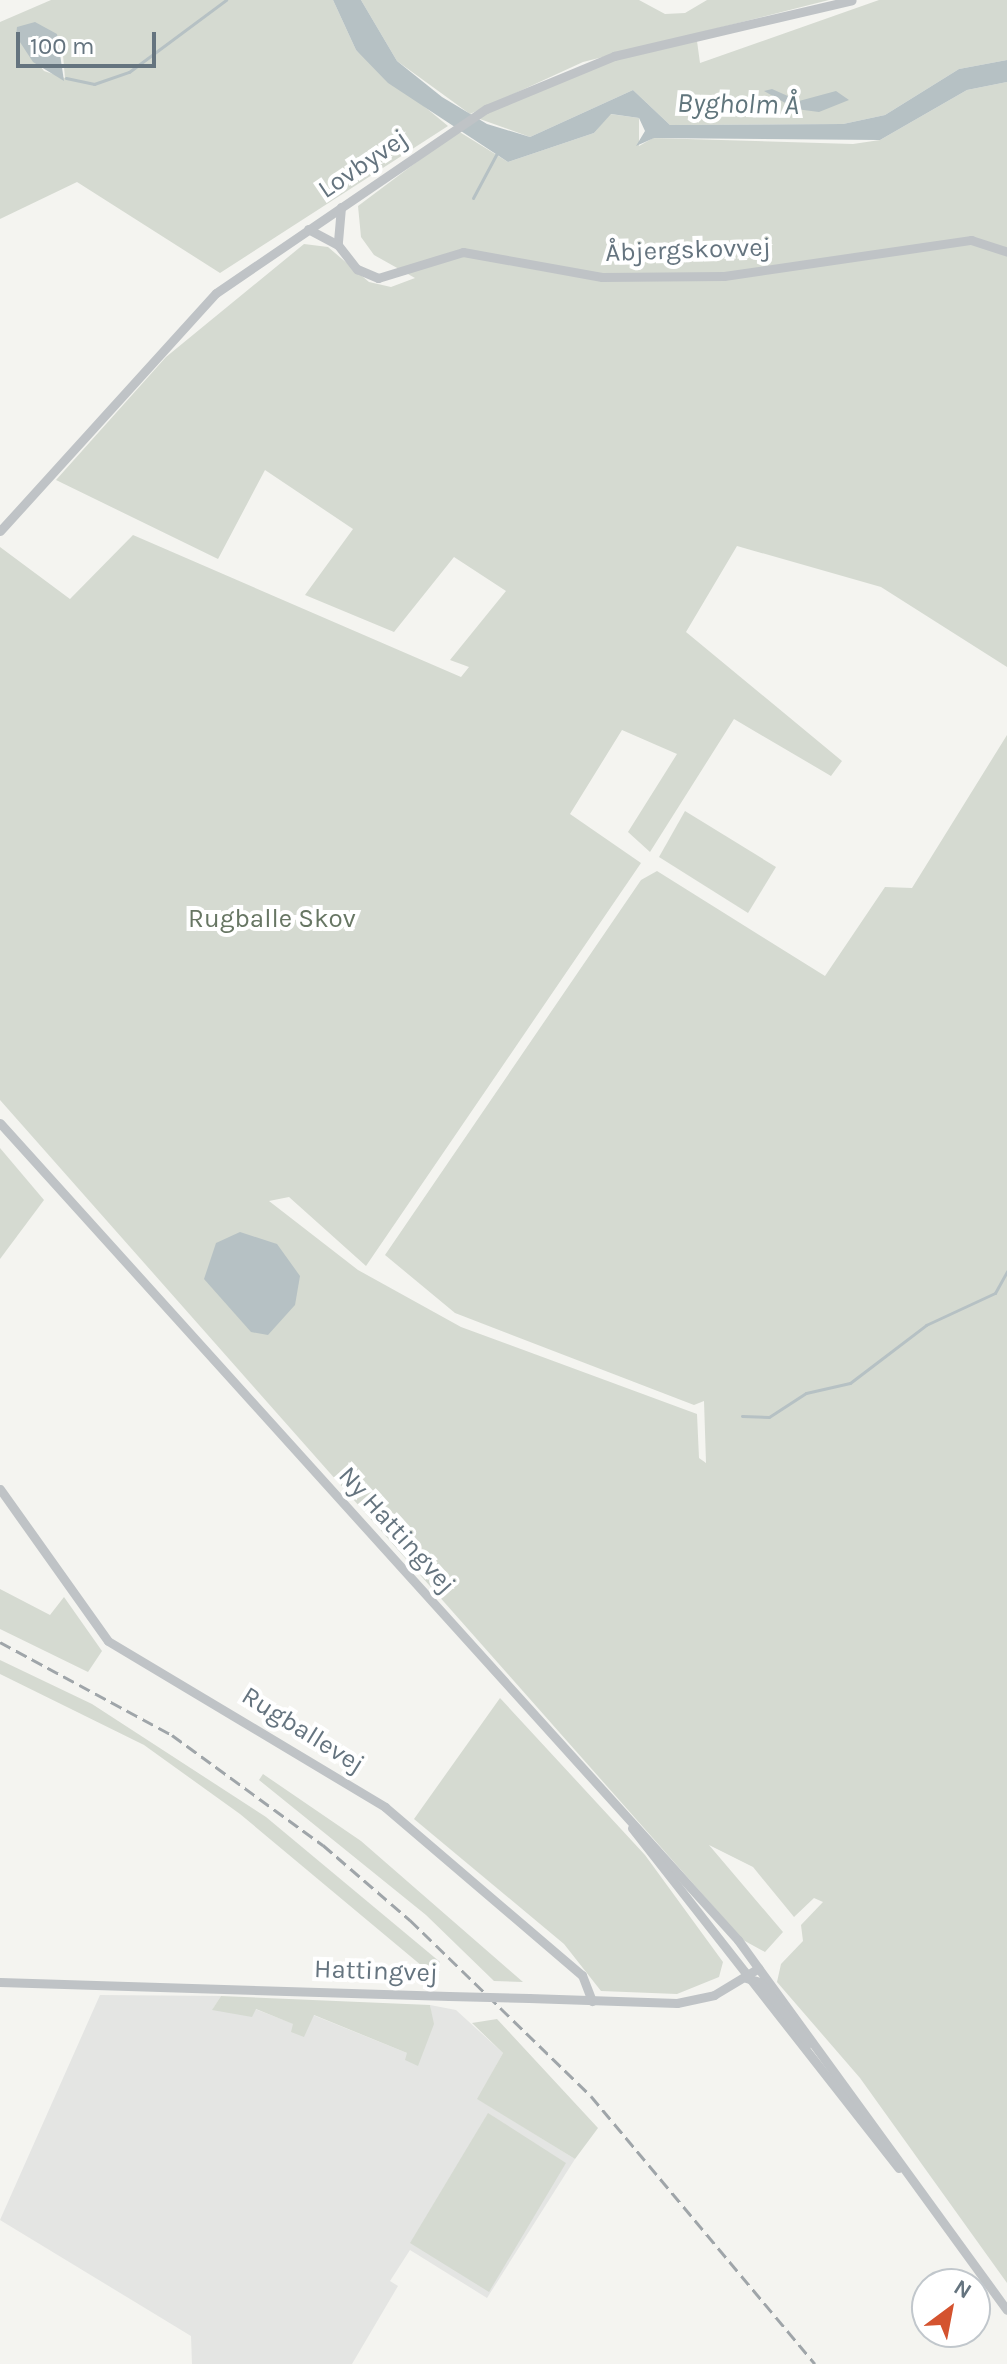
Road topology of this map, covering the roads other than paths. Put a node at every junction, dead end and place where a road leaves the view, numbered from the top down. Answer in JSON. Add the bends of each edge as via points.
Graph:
{"nodes":[{"id":1,"x":852,"y":0,"type":"edge"},
{"id":2,"x":341,"y":207,"type":"junction"},
{"id":3,"x":308,"y":229,"type":"junction"},
{"id":4,"x":338,"y":245,"type":"junction"},
{"id":5,"x":1007,"y":252,"type":"edge"},
{"id":6,"x":0,"y":531,"type":"edge"},
{"id":7,"x":0,"y":1123,"type":"edge"},
{"id":8,"x":0,"y":1489,"type":"edge"},
{"id":9,"x":614,"y":1804,"type":"junction"},
{"id":10,"x":759,"y":1968,"type":"junction"},
{"id":11,"x":745,"y":1978,"type":"junction"},
{"id":12,"x":0,"y":1982,"type":"edge"},
{"id":13,"x":592,"y":2001,"type":"junction"},
{"id":14,"x":839,"y":2074,"type":"junction"},
{"id":15,"x":917,"y":2189,"type":"junction"},
{"id":16,"x":1007,"y":2310,"type":"edge"}],
"edges":[{"from":1,"to":2,"type":"street","name":"Lovbyvej","via":[[601,59],[486,109]]},
{"from":2,"to":3,"type":"street","name":"Lovbyvej"},
{"from":2,"to":4,"type":"street"},
{"from":3,"to":4,"type":"street","name":"Åbjergskovvej"},
{"from":3,"to":6,"type":"street","name":"Lovbyvej","via":[[188,319]]},
{"from":4,"to":5,"type":"street","name":"Åbjergskovvej","via":[[357,269],[378,278],[463,252],[602,277],[724,276],[971,240]]},
{"from":7,"to":9,"type":"street","name":"Ny Hattingvej"},
{"from":8,"to":13,"type":"street","name":"Rugballevej","via":[[108,1641],[385,1807],[582,1975]]},
{"from":9,"to":10,"type":"street","name":"Ny Hattingvej"},
{"from":9,"to":11,"type":"street"},
{"from":10,"to":11,"type":"street","name":"Hattingvej"},
{"from":10,"to":14,"type":"street"},
{"from":11,"to":13,"type":"street","name":"Hattingvej","via":[[677,2003]]},
{"from":11,"to":14,"type":"street","via":[[760,1982]]},
{"from":11,"to":15,"type":"street"},
{"from":12,"to":13,"type":"street","name":"Hattingvej","bridge":true},
{"from":14,"to":15,"type":"street"},
{"from":15,"to":16,"type":"street"}]}
